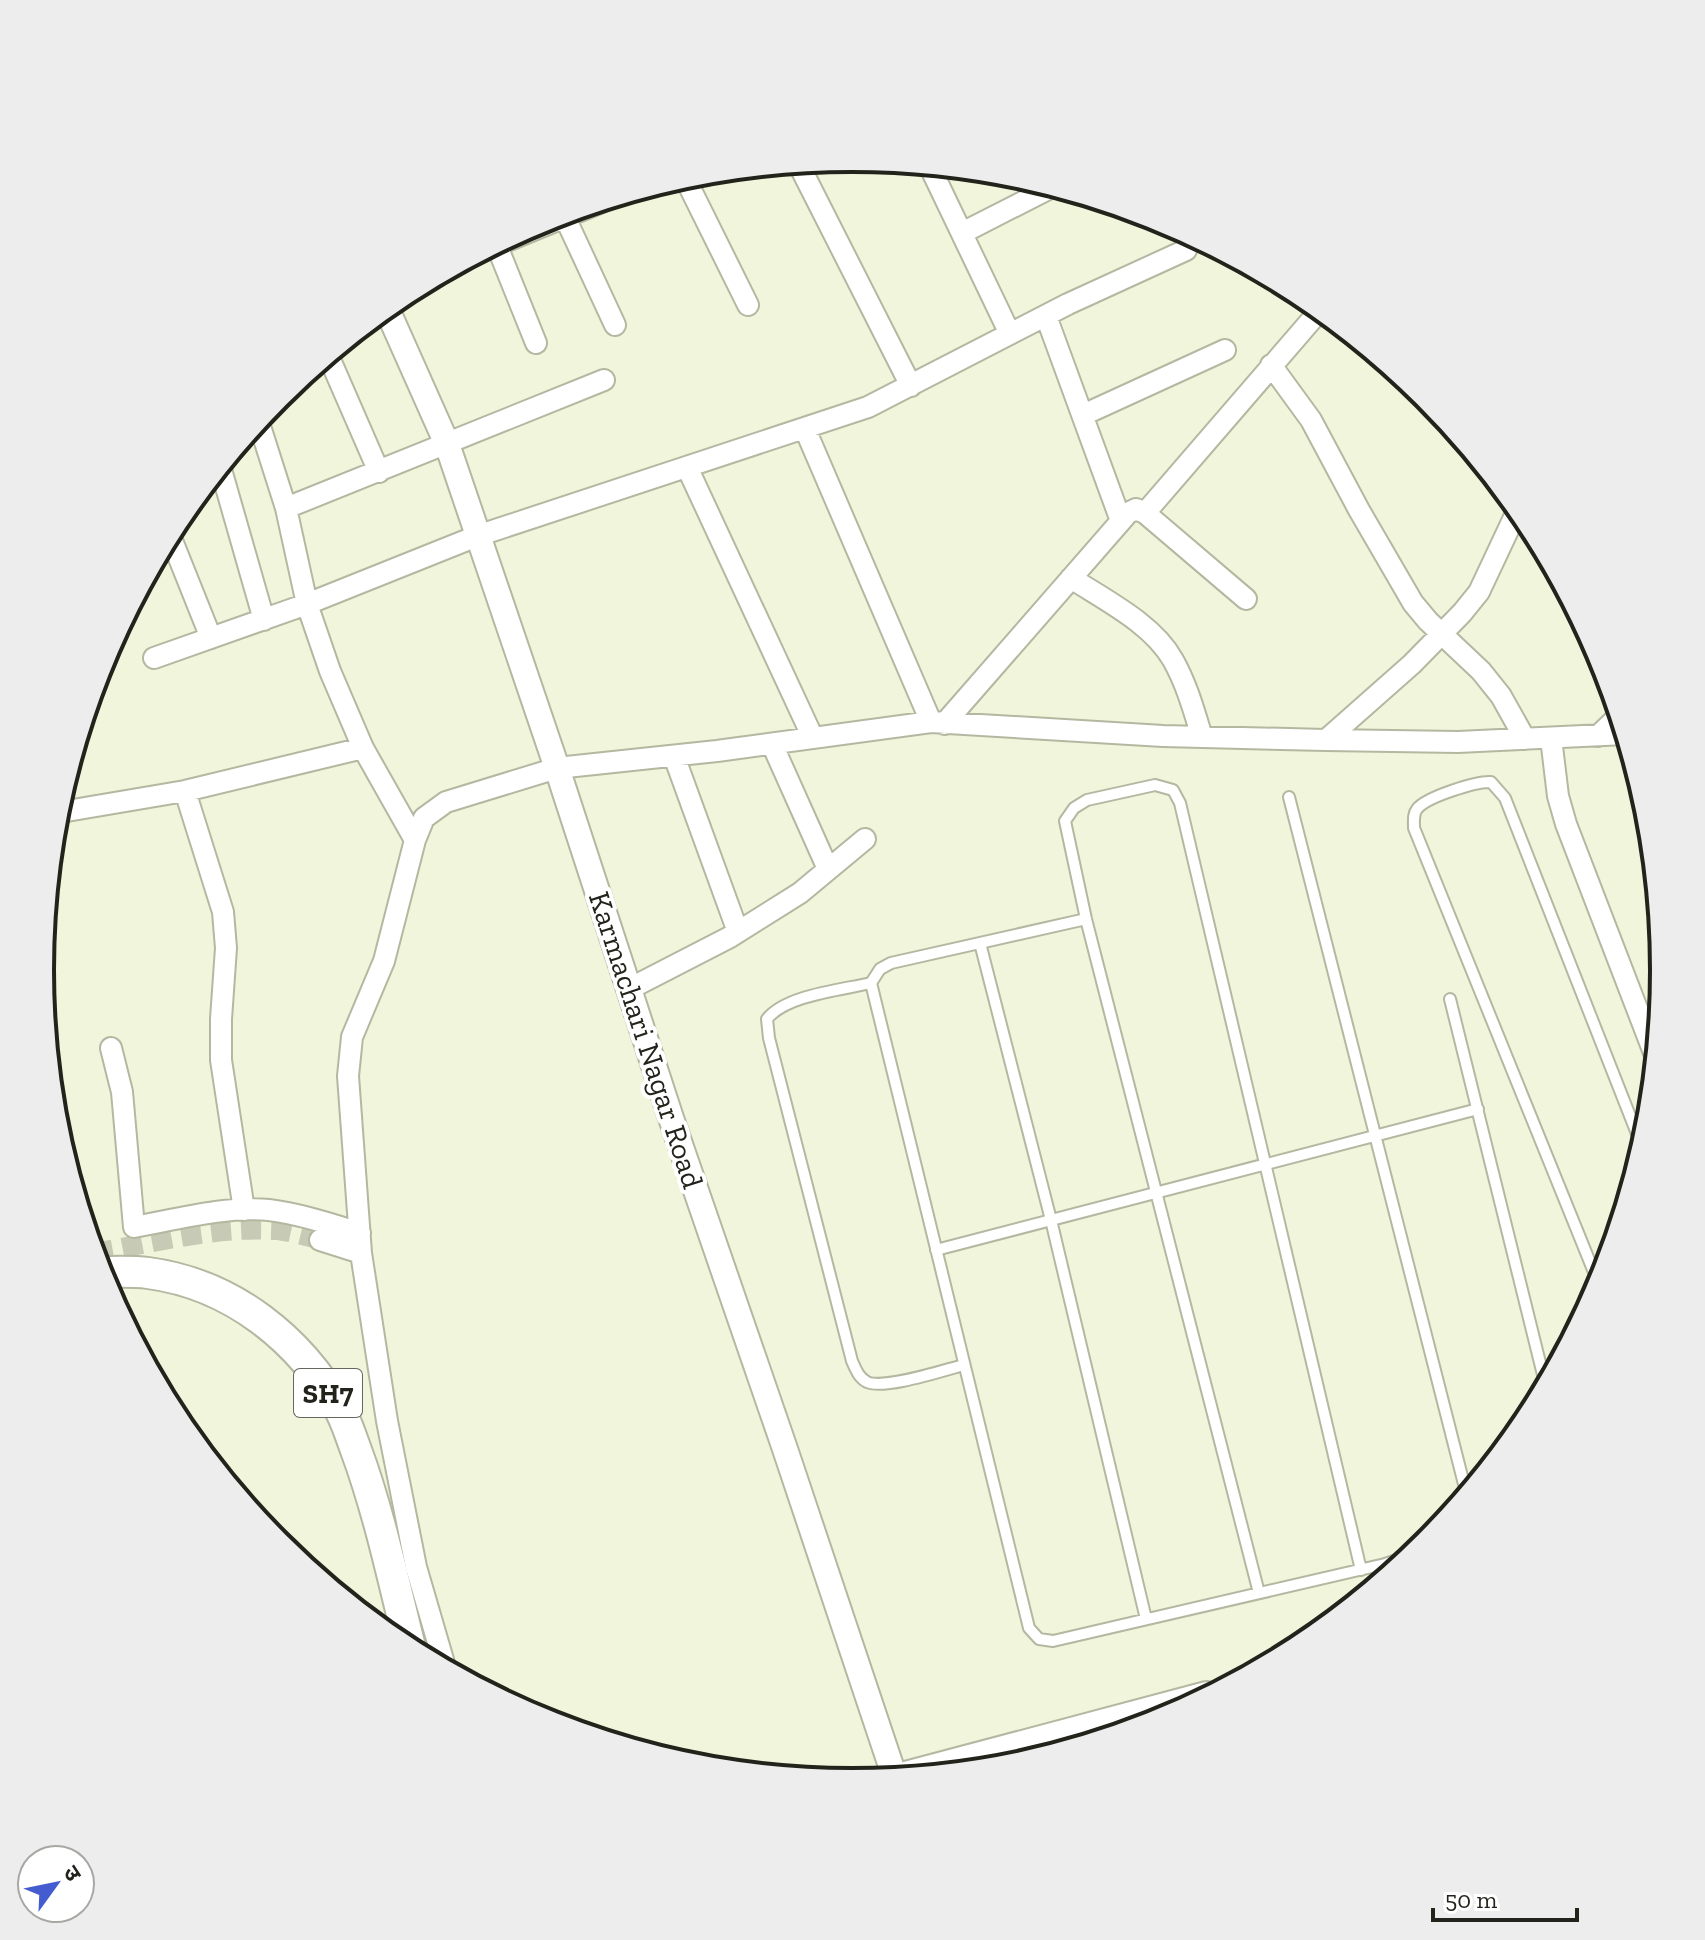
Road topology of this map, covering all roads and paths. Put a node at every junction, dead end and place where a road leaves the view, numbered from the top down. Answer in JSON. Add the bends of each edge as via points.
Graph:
{"nodes":[{"id":1,"x":803,"y":173,"type":"edge"},
{"id":2,"x":934,"y":176,"type":"edge"},
{"id":3,"x":690,"y":189,"type":"edge"},
{"id":4,"x":1038,"y":194,"type":"edge"},
{"id":5,"x":568,"y":224,"type":"edge"},
{"id":6,"x":962,"y":233,"type":"junction"},
{"id":7,"x":1186,"y":250,"type":"dead end"},
{"id":8,"x":492,"y":257,"type":"edge"},
{"id":9,"x":748,"y":305,"type":"dead end"},
{"id":10,"x":1046,"y":316,"type":"junction"},
{"id":11,"x":1313,"y":318,"type":"edge"},
{"id":12,"x":391,"y":319,"type":"edge"},
{"id":13,"x":615,"y":325,"type":"dead end"},
{"id":14,"x":1010,"y":334,"type":"junction"},
{"id":15,"x":536,"y":343,"type":"dead end"},
{"id":16,"x":1225,"y":350,"type":"dead end"},
{"id":17,"x":332,"y":365,"type":"edge"},
{"id":18,"x":1271,"y":365,"type":"junction"},
{"id":19,"x":604,"y":380,"type":"dead end"},
{"id":20,"x":911,"y":386,"type":"junction"},
{"id":21,"x":1083,"y":415,"type":"junction"},
{"id":22,"x":805,"y":429,"type":"junction"},
{"id":23,"x":262,"y":433,"type":"edge"},
{"id":24,"x":447,"y":444,"type":"junction"},
{"id":25,"x":687,"y":467,"type":"junction"},
{"id":26,"x":379,"y":472,"type":"junction"},
{"id":27,"x":224,"y":478,"type":"edge"},
{"id":28,"x":286,"y":508,"type":"junction"},
{"id":29,"x":1145,"y":513,"type":"junction"},
{"id":30,"x":1121,"y":521,"type":"junction"},
{"id":31,"x":1512,"y":521,"type":"edge"},
{"id":32,"x":477,"y":536,"type":"junction"},
{"id":33,"x":175,"y":548,"type":"edge"},
{"id":34,"x":1071,"y":578,"type":"junction"},
{"id":35,"x":1246,"y":599,"type":"dead end"},
{"id":36,"x":307,"y":604,"type":"junction"},
{"id":37,"x":264,"y":620,"type":"junction"},
{"id":38,"x":1442,"y":634,"type":"junction"},
{"id":39,"x":211,"y":638,"type":"junction"},
{"id":40,"x":154,"y":658,"type":"dead end"},
{"id":41,"x":937,"y":723,"type":"junction"},
{"id":42,"x":1612,"y":723,"type":"edge"},
{"id":43,"x":1616,"y":735,"type":"edge"},
{"id":44,"x":1598,"y":736,"type":"junction"},
{"id":45,"x":1202,"y":737,"type":"junction"},
{"id":46,"x":813,"y":738,"type":"junction"},
{"id":47,"x":1551,"y":738,"type":"junction"},
{"id":48,"x":1525,"y":739,"type":"junction"},
{"id":49,"x":1326,"y":740,"type":"junction"},
{"id":50,"x":772,"y":744,"type":"junction"},
{"id":51,"x":363,"y":748,"type":"junction"},
{"id":52,"x":674,"y":756,"type":"junction"},
{"id":53,"x":557,"y":768,"type":"junction"},
{"id":54,"x":185,"y":791,"type":"junction"},
{"id":55,"x":1289,"y":797,"type":"dead end"},
{"id":56,"x":70,"y":810,"type":"edge"},
{"id":57,"x":865,"y":839,"type":"dead end"},
{"id":58,"x":415,"y":840,"type":"junction"},
{"id":59,"x":828,"y":869,"type":"junction"},
{"id":60,"x":1086,"y":919,"type":"junction"},
{"id":61,"x":738,"y":932,"type":"junction"},
{"id":62,"x":980,"y":943,"type":"junction"},
{"id":63,"x":871,"y":983,"type":"junction"},
{"id":64,"x":629,"y":989,"type":"junction"},
{"id":65,"x":1450,"y":999,"type":"dead end"},
{"id":66,"x":1648,"y":1035,"type":"edge"},
{"id":67,"x":111,"y":1048,"type":"dead end"},
{"id":68,"x":1478,"y":1109,"type":"junction"},
{"id":69,"x":1635,"y":1129,"type":"edge"},
{"id":70,"x":1377,"y":1136,"type":"junction"},
{"id":71,"x":1265,"y":1166,"type":"junction"},
{"id":72,"x":1156,"y":1193,"type":"junction"},
{"id":73,"x":244,"y":1210,"type":"junction"},
{"id":74,"x":1051,"y":1220,"type":"junction"},
{"id":75,"x":320,"y":1240,"type":"tunnel mouth"},
{"id":76,"x":360,"y":1243,"type":"junction"},
{"id":77,"x":936,"y":1250,"type":"junction"},
{"id":78,"x":1593,"y":1269,"type":"edge"},
{"id":79,"x":114,"y":1272,"type":"edge"},
{"id":80,"x":964,"y":1365,"type":"junction"},
{"id":81,"x":1542,"y":1372,"type":"edge"},
{"id":82,"x":1464,"y":1483,"type":"edge"},
{"id":83,"x":1385,"y":1564,"type":"edge"},
{"id":84,"x":1361,"y":1570,"type":"junction"},
{"id":85,"x":1259,"y":1593,"type":"junction"},
{"id":86,"x":1146,"y":1619,"type":"junction"},
{"id":87,"x":406,"y":1632,"type":"edge"},
{"id":88,"x":442,"y":1655,"type":"edge"},
{"id":89,"x":1133,"y":1717,"type":"edge"},
{"id":90,"x":975,"y":1759,"type":"edge"},
{"id":91,"x":891,"y":1767,"type":"edge"}],
"edges":[{"from":1,"to":20,"type":"street"},
{"from":2,"to":6,"type":"street"},
{"from":3,"to":9,"type":"street"},
{"from":4,"to":6,"type":"street"},
{"from":5,"to":13,"type":"street"},
{"from":6,"to":14,"type":"street"},
{"from":7,"to":10,"type":"street"},
{"from":8,"to":15,"type":"street"},
{"from":10,"to":14,"type":"street"},
{"from":10,"to":21,"type":"street"},
{"from":11,"to":18,"type":"street"},
{"from":12,"to":24,"type":"street","name":"Karmachari Nagar Road"},
{"from":14,"to":20,"type":"street"},
{"from":16,"to":21,"type":"street"},
{"from":17,"to":26,"type":"street"},
{"from":18,"to":29,"type":"street"},
{"from":18,"to":38,"type":"street","via":[[1318,433],[1413,603]]},
{"from":19,"to":24,"type":"street"},
{"from":20,"to":22,"type":"street"},
{"from":21,"to":30,"type":"street"},
{"from":22,"to":25,"type":"street"},
{"from":22,"to":41,"type":"street"},
{"from":23,"to":28,"type":"street"},
{"from":24,"to":26,"type":"street"},
{"from":24,"to":32,"type":"street","name":"Karmachari Nagar Road"},
{"from":25,"to":32,"type":"street"},
{"from":25,"to":46,"type":"street"},
{"from":26,"to":28,"type":"street"},
{"from":27,"to":37,"type":"street"},
{"from":28,"to":36,"type":"street"},
{"from":29,"to":30,"type":"street","via":[[1136,509]]},
{"from":29,"to":35,"type":"street"},
{"from":30,"to":34,"type":"street"},
{"from":31,"to":38,"type":"street","via":[[1479,592]]},
{"from":32,"to":36,"type":"street"},
{"from":32,"to":53,"type":"street","name":"Karmachari Nagar Road"},
{"from":33,"to":39,"type":"street"},
{"from":34,"to":41,"type":"street"},
{"from":34,"to":45,"type":"street","via":[[1158,641],[1188,690]]},
{"from":36,"to":37,"type":"street"},
{"from":36,"to":51,"type":"street"},
{"from":37,"to":39,"type":"street"},
{"from":38,"to":48,"type":"street","via":[[1501,696]]},
{"from":38,"to":49,"type":"street"},
{"from":39,"to":40,"type":"street"},
{"from":41,"to":45,"type":"street"},
{"from":41,"to":46,"type":"street"},
{"from":42,"to":44,"type":"street"},
{"from":43,"to":44,"type":"street"},
{"from":44,"to":47,"type":"street"},
{"from":45,"to":49,"type":"street"},
{"from":46,"to":50,"type":"street"},
{"from":47,"to":48,"type":"street"},
{"from":47,"to":66,"type":"street","via":[[1566,824]]},
{"from":48,"to":49,"type":"street"},
{"from":50,"to":52,"type":"street"},
{"from":50,"to":59,"type":"street"},
{"from":51,"to":54,"type":"street"},
{"from":51,"to":58,"type":"street"},
{"from":52,"to":53,"type":"street"},
{"from":52,"to":61,"type":"street"},
{"from":53,"to":58,"type":"street","via":[[446,802],[424,818]]},
{"from":53,"to":64,"type":"street","name":"Karmachari Nagar Road"},
{"from":54,"to":56,"type":"street"},
{"from":54,"to":73,"type":"street","via":[[223,912],[221,1060]]},
{"from":55,"to":70,"type":"lane"},
{"from":57,"to":59,"type":"street"},
{"from":58,"to":76,"type":"street","via":[[384,961],[352,1037],[348,1076]]},
{"from":59,"to":61,"type":"street"},
{"from":60,"to":62,"type":"lane"},
{"from":60,"to":71,"type":"lane","via":[[1065,821],[1087,800],[1155,785],[1173,790]]},
{"from":60,"to":72,"type":"lane"},
{"from":61,"to":64,"type":"street"},
{"from":62,"to":63,"type":"lane","via":[[891,963]]},
{"from":62,"to":74,"type":"lane"},
{"from":63,"to":77,"type":"lane"},
{"from":63,"to":80,"type":"lane","via":[[774,1010],[767,1019],[769,1038],[858,1375],[869,1383],[885,1383]]},
{"from":64,"to":91,"type":"street","name":"Karmachari Nagar Road"},
{"from":65,"to":68,"type":"lane"},
{"from":67,"to":73,"type":"street","via":[[122,1092],[134,1227]]},
{"from":68,"to":70,"type":"lane"},
{"from":68,"to":81,"type":"lane"},
{"from":69,"to":78,"type":"lane","via":[[1505,798],[1491,782],[1480,781],[1418,807],[1414,828]]},
{"from":70,"to":71,"type":"lane"},
{"from":70,"to":82,"type":"lane"},
{"from":71,"to":72,"type":"lane"},
{"from":71,"to":84,"type":"lane"},
{"from":72,"to":74,"type":"lane"},
{"from":72,"to":85,"type":"lane"},
{"from":73,"to":76,"type":"street","via":[[295,1214]]},
{"from":74,"to":77,"type":"lane"},
{"from":74,"to":86,"type":"lane"},
{"from":75,"to":76,"type":"street"},
{"from":76,"to":88,"type":"street","via":[[413,1552]]},
{"from":77,"to":80,"type":"lane"},
{"from":79,"to":87,"type":"main road","number":"SH7","via":[[148,1273],[201,1286],[251,1312],[306,1359],[341,1412],[369,1486]]},
{"from":80,"to":86,"type":"lane","via":[[1029,1628],[1039,1639],[1053,1641]]},
{"from":83,"to":84,"type":"lane"},
{"from":84,"to":85,"type":"lane"},
{"from":85,"to":86,"type":"lane"},
{"from":89,"to":90,"type":"main road"}]}
